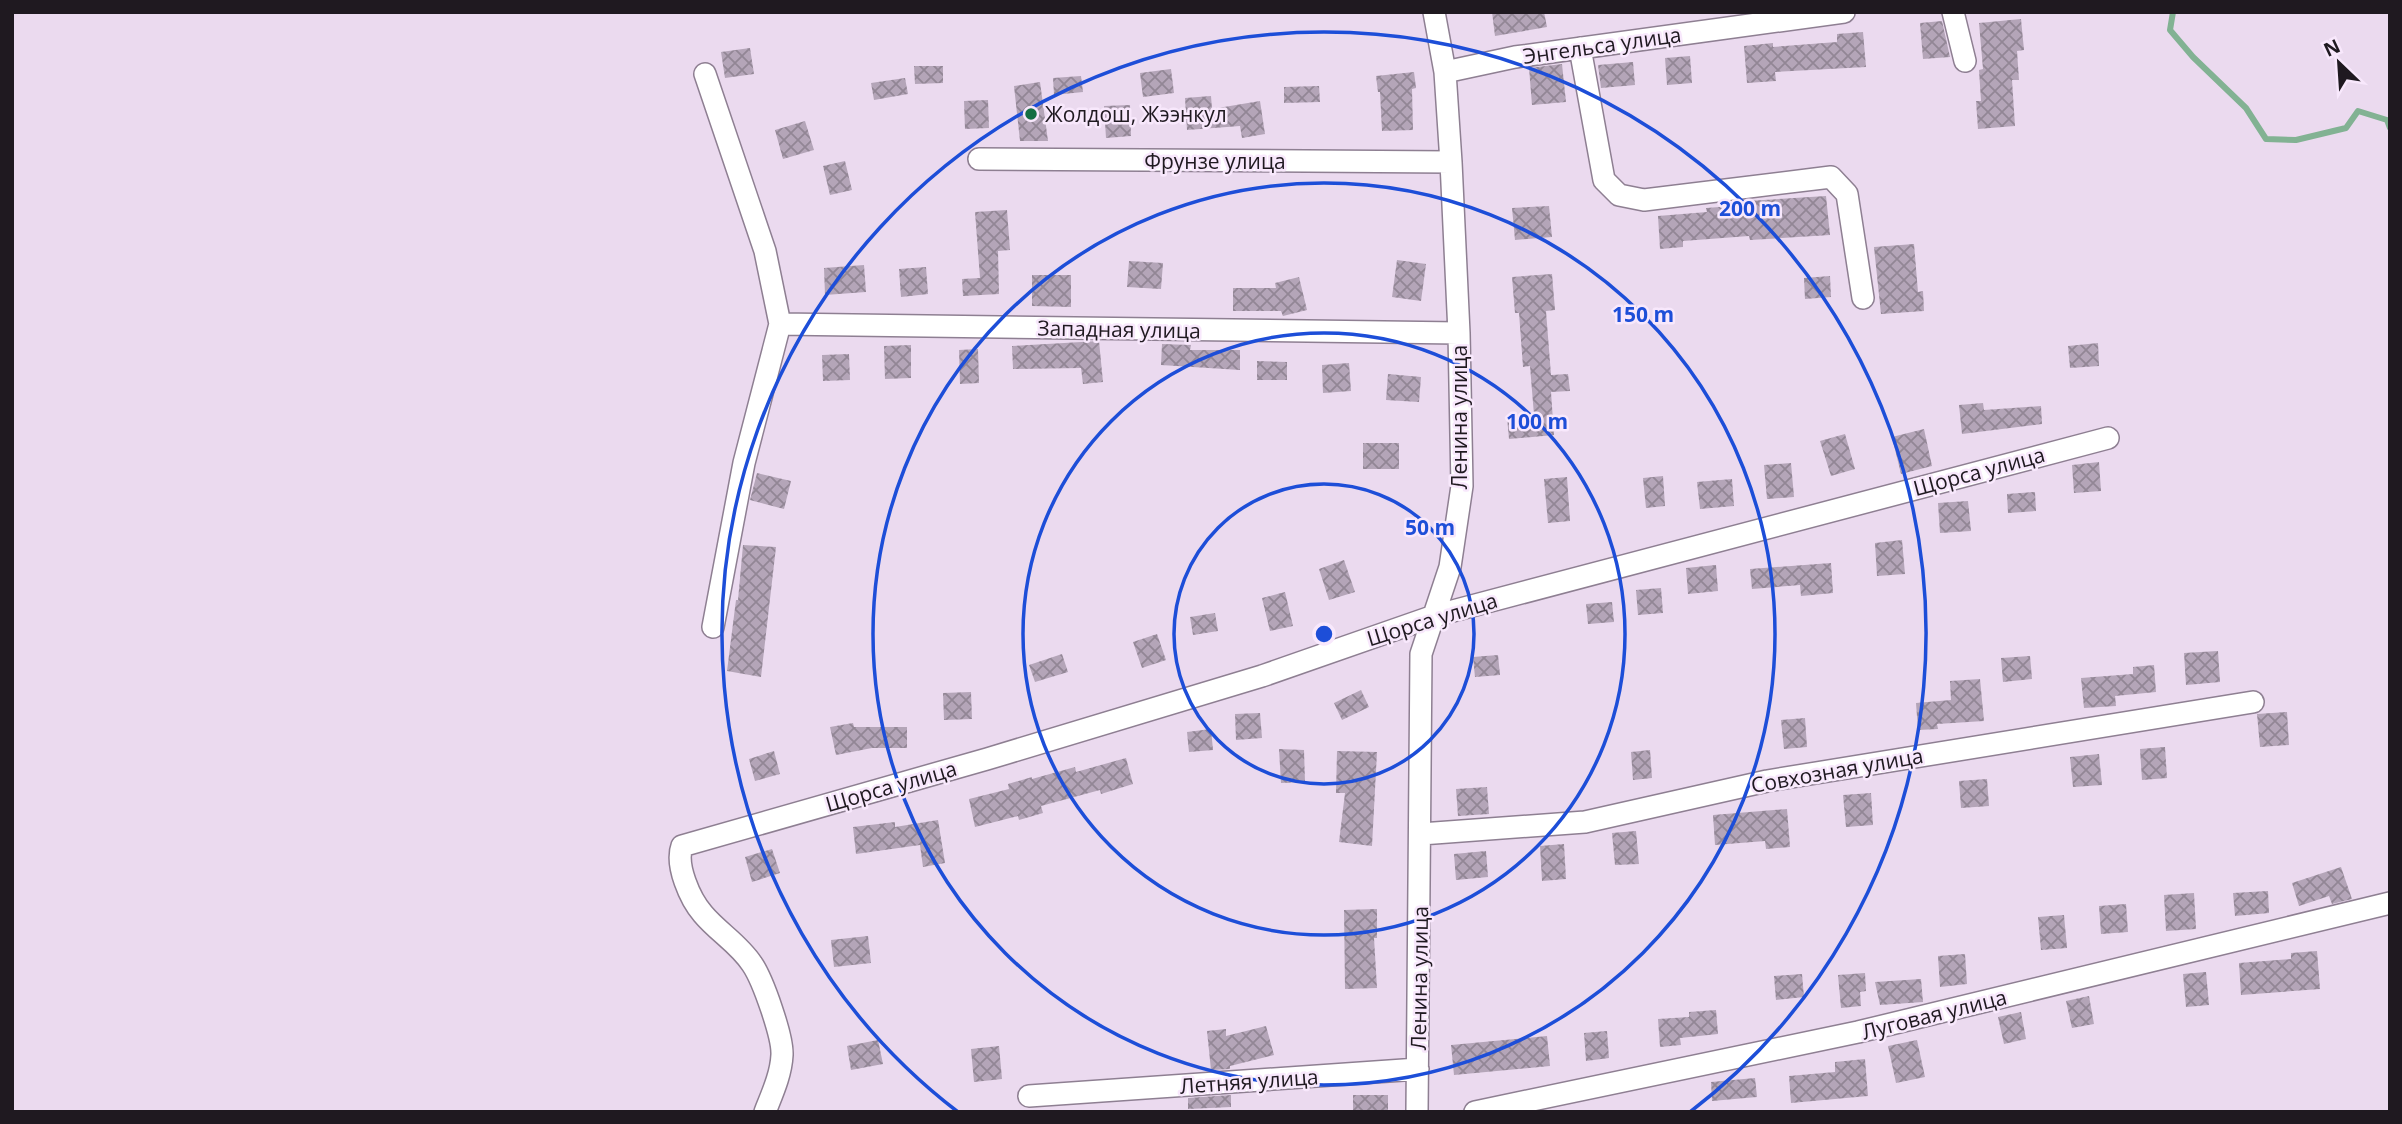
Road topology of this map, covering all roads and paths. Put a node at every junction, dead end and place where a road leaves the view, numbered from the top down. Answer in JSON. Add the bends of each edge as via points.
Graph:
{"nodes":[{"id":1,"x":1434,"y":12,"type":"edge"},
{"id":2,"x":1844,"y":12,"type":"edge"},
{"id":3,"x":1953,"y":12,"type":"edge"},
{"id":4,"x":1580,"y":48,"type":"junction"},
{"id":5,"x":1965,"y":61,"type":"dead end"},
{"id":6,"x":1445,"y":72,"type":"junction"},
{"id":7,"x":705,"y":74,"type":"dead end"},
{"id":8,"x":979,"y":159,"type":"dead end"},
{"id":9,"x":1451,"y":162,"type":"junction"},
{"id":10,"x":1863,"y":298,"type":"dead end"},
{"id":11,"x":780,"y":324,"type":"junction"},
{"id":12,"x":1459,"y":333,"type":"junction"},
{"id":13,"x":2108,"y":438,"type":"dead end"},
{"id":14,"x":1434,"y":616,"type":"junction"},
{"id":15,"x":713,"y":626,"type":"dead end"},
{"id":16,"x":2253,"y":702,"type":"dead end"},
{"id":17,"x":1421,"y":834,"type":"junction"},
{"id":18,"x":2390,"y":904,"type":"edge"},
{"id":19,"x":1418,"y":1069,"type":"junction"},
{"id":20,"x":1029,"y":1096,"type":"dead end"},
{"id":21,"x":1081,"y":1102,"type":"edge"},
{"id":22,"x":765,"y":1112,"type":"edge"},
{"id":23,"x":1417,"y":1112,"type":"edge"},
{"id":24,"x":1475,"y":1112,"type":"edge"}],
"edges":[{"from":1,"to":6,"type":"street","name":"Ленина улица"},
{"from":2,"to":4,"type":"street","name":"Энгельса улица"},
{"from":3,"to":5,"type":"street"},
{"from":4,"to":6,"type":"street","name":"Энгельса улица"},
{"from":4,"to":10,"type":"street","via":[[1604,180],[1619,195],[1644,200],[1831,177],[1847,194]]},
{"from":6,"to":9,"type":"street","name":"Ленина улица"},
{"from":7,"to":11,"type":"street","via":[[765,251]]},
{"from":8,"to":9,"type":"street","name":"Фрунзе улица"},
{"from":9,"to":12,"type":"street","name":"Ленина улица"},
{"from":11,"to":12,"type":"street","name":"Западная улица"},
{"from":11,"to":15,"type":"street","via":[[744,463]]},
{"from":12,"to":14,"type":"street","name":"Ленина улица","via":[[1462,486],[1450,568]]},
{"from":13,"to":14,"type":"street","name":"Щорса улица"},
{"from":14,"to":17,"type":"street","name":"Ленина улица","via":[[1421,654]]},
{"from":14,"to":22,"type":"street","name":"Щорса улица","via":[[1223,688],[682,846],[681,873],[702,914],[752,964],[770,1005],[782,1054]]},
{"from":16,"to":17,"type":"street","name":"Совхозная улица","via":[[1767,780],[1586,822]]},
{"from":17,"to":19,"type":"street","name":"Ленина улица"},
{"from":18,"to":24,"type":"street","name":"Луговая улица","via":[[1858,1032]]},
{"from":19,"to":21,"type":"street","name":"Летняя улица"},
{"from":19,"to":23,"type":"street","name":"Ленина улица"},
{"from":20,"to":21,"type":"street","name":"Летняя улица"}]}
